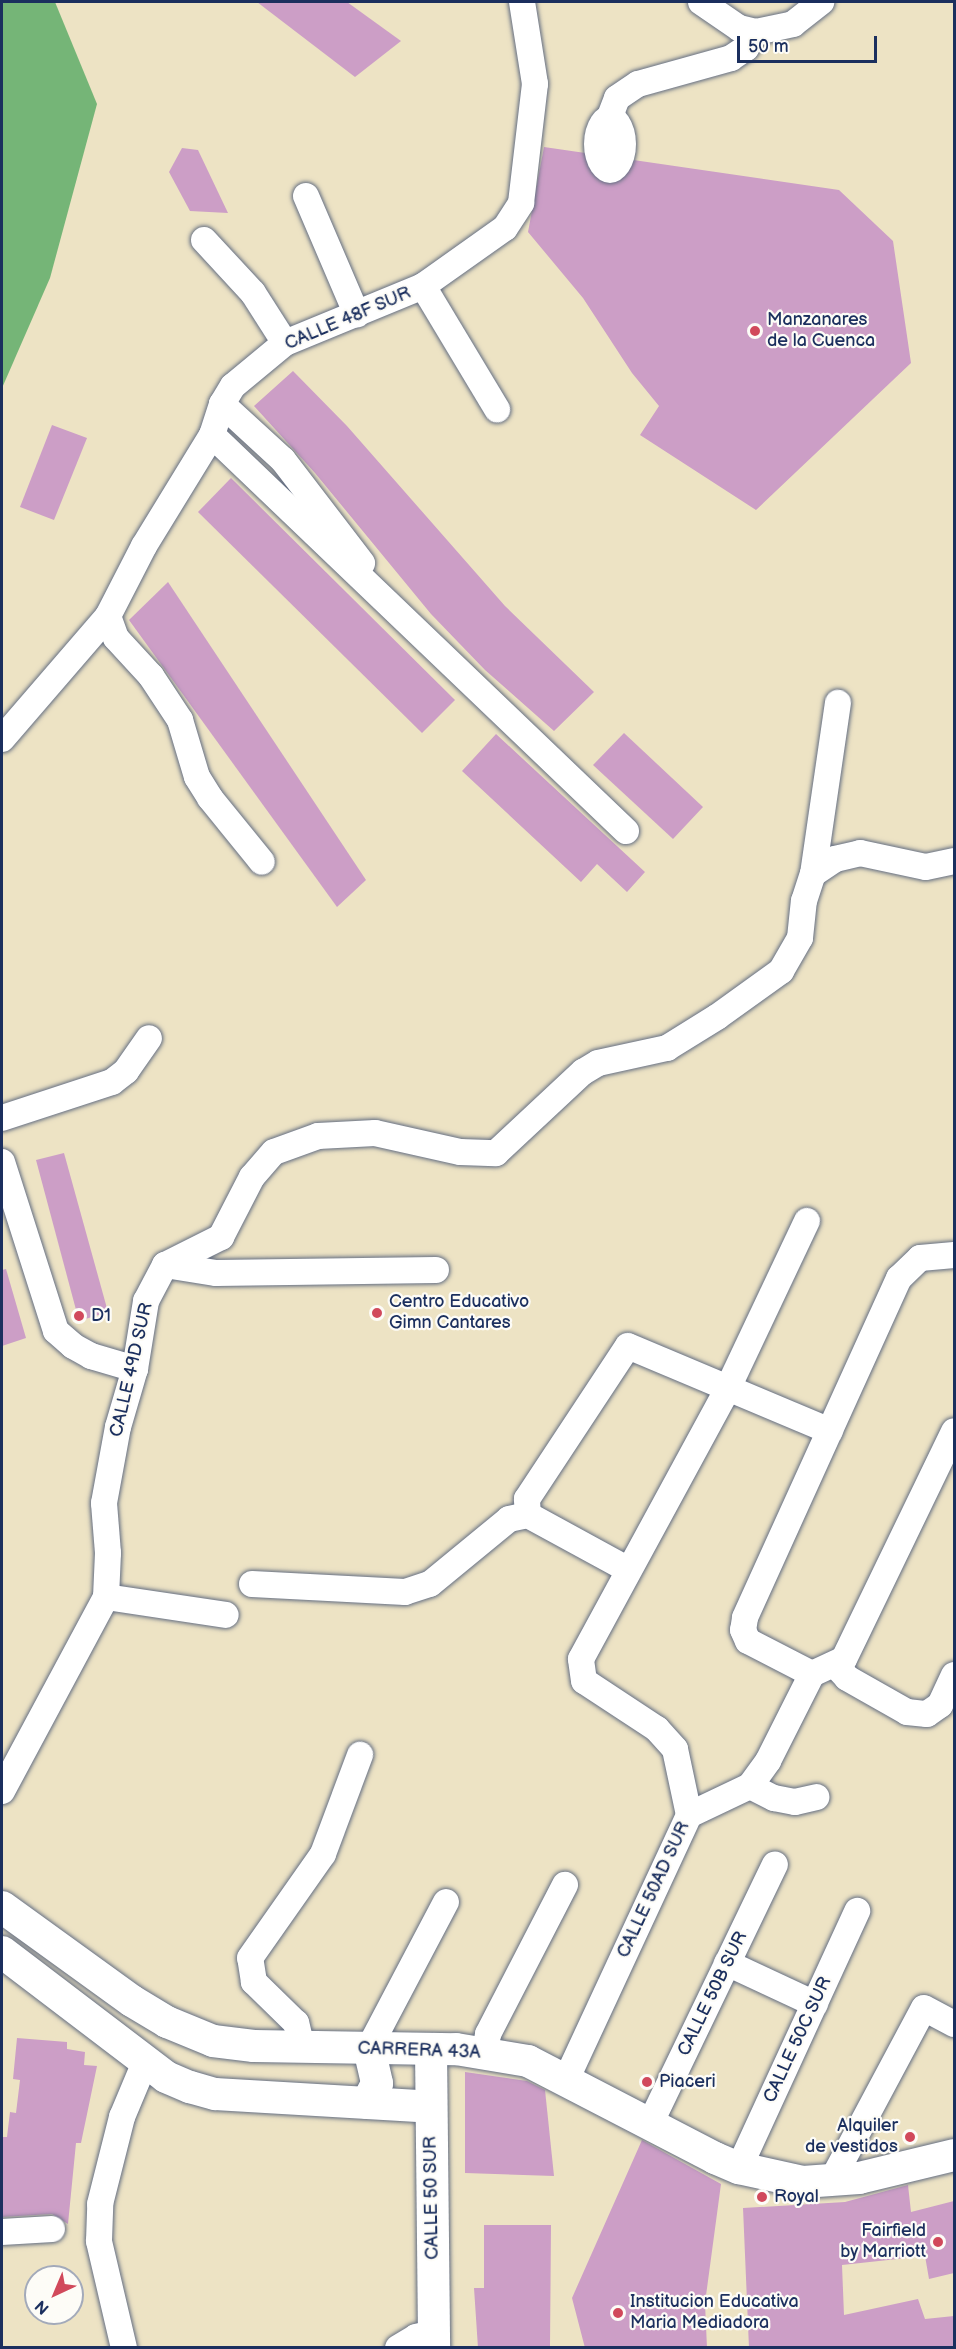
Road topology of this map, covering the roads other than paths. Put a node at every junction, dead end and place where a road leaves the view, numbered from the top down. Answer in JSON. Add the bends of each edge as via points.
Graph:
{"nodes":[{"id":1,"x":522,"y":2,"type":"edge"},
{"id":2,"x":701,"y":2,"type":"edge"},
{"id":3,"x":821,"y":2,"type":"edge"},
{"id":4,"x":756,"y":32,"type":"junction"},
{"id":5,"x":609,"y":119,"type":"dead end"},
{"id":6,"x":306,"y":196,"type":"dead end"},
{"id":7,"x":204,"y":240,"type":"dead end"},
{"id":8,"x":423,"y":286,"type":"junction"},
{"id":9,"x":357,"y":315,"type":"junction"},
{"id":10,"x":285,"y":344,"type":"junction"},
{"id":11,"x":222,"y":404,"type":"junction"},
{"id":12,"x":497,"y":409,"type":"dead end"},
{"id":13,"x":212,"y":435,"type":"junction"},
{"id":14,"x":396,"y":612,"type":"junction"},
{"id":15,"x":108,"y":616,"type":"junction"},
{"id":16,"x":838,"y":703,"type":"dead end"},
{"id":17,"x":2,"y":739,"type":"edge"},
{"id":18,"x":626,"y":831,"type":"dead end"},
{"id":19,"x":954,"y":861,"type":"edge"},
{"id":20,"x":262,"y":862,"type":"dead end"},
{"id":21,"x":813,"y":874,"type":"junction"},
{"id":22,"x":149,"y":1038,"type":"dead end"},
{"id":23,"x":2,"y":1118,"type":"edge"},
{"id":24,"x":2,"y":1162,"type":"edge"},
{"id":25,"x":807,"y":1221,"type":"dead end"},
{"id":26,"x":954,"y":1255,"type":"edge"},
{"id":27,"x":165,"y":1265,"type":"junction"},
{"id":28,"x":436,"y":1270,"type":"dead end"},
{"id":29,"x":135,"y":1369,"type":"junction"},
{"id":30,"x":727,"y":1390,"type":"junction"},
{"id":31,"x":830,"y":1431,"type":"junction"},
{"id":32,"x":954,"y":1433,"type":"edge"},
{"id":33,"x":528,"y":1515,"type":"junction"},
{"id":34,"x":627,"y":1569,"type":"junction"},
{"id":35,"x":252,"y":1584,"type":"dead end"},
{"id":36,"x":106,"y":1597,"type":"junction"},
{"id":37,"x":226,"y":1615,"type":"dead end"},
{"id":38,"x":824,"y":1670,"type":"junction"},
{"id":39,"x":954,"y":1675,"type":"edge"},
{"id":40,"x":360,"y":1755,"type":"dead end"},
{"id":41,"x":750,"y":1786,"type":"junction"},
{"id":42,"x":2,"y":1791,"type":"edge"},
{"id":43,"x":816,"y":1797,"type":"dead end"},
{"id":44,"x":689,"y":1815,"type":"junction"},
{"id":45,"x":775,"y":1864,"type":"dead end"},
{"id":46,"x":566,"y":1885,"type":"dead end"},
{"id":47,"x":446,"y":1902,"type":"dead end"},
{"id":48,"x":2,"y":1907,"type":"edge"},
{"id":49,"x":858,"y":1911,"type":"dead end"},
{"id":50,"x":2,"y":1952,"type":"edge"},
{"id":51,"x":728,"y":1963,"type":"junction"},
{"id":52,"x":815,"y":2004,"type":"junction"},
{"id":53,"x":954,"y":2024,"type":"edge"},
{"id":54,"x":302,"y":2048,"type":"junction"},
{"id":55,"x":369,"y":2048,"type":"junction"},
{"id":56,"x":431,"y":2049,"type":"junction"},
{"id":57,"x":485,"y":2054,"type":"junction"},
{"id":58,"x":145,"y":2062,"type":"junction"},
{"id":59,"x":567,"y":2078,"type":"junction"},
{"id":60,"x":367,"y":2103,"type":"junction"},
{"id":61,"x":431,"y":2107,"type":"junction"},
{"id":62,"x":650,"y":2124,"type":"junction"},
{"id":63,"x":954,"y":2155,"type":"edge"},
{"id":64,"x":739,"y":2168,"type":"junction"},
{"id":65,"x":831,"y":2182,"type":"junction"},
{"id":66,"x":52,"y":2229,"type":"dead end"},
{"id":67,"x":2,"y":2232,"type":"edge"},
{"id":68,"x":434,"y":2340,"type":"edge"},
{"id":69,"x":124,"y":2348,"type":"edge"},
{"id":70,"x":398,"y":2348,"type":"edge"}],
"edges":[{"from":1,"to":8,"type":"street","name":"CALLE 48F SUR","via":[[535,84],[521,203],[505,228]]},
{"from":2,"to":4,"type":"street","via":[[739,28]]},
{"from":3,"to":4,"type":"street","via":[[793,24]]},
{"from":4,"to":5,"type":"street","via":[[746,48],[731,58],[638,84],[617,98]]},
{"from":6,"to":9,"type":"street"},
{"from":7,"to":10,"type":"street","via":[[254,293]]},
{"from":8,"to":9,"type":"street","name":"CALLE 48F SUR"},
{"from":8,"to":12,"type":"street"},
{"from":9,"to":10,"type":"street","name":"CALLE 48F SUR"},
{"from":10,"to":11,"type":"street","name":"CALLE 48F SUR","via":[[233,386]]},
{"from":11,"to":13,"type":"street","name":"CALLE 48F SUR"},
{"from":11,"to":14,"type":"street","via":[[283,460],[324,510]]},
{"from":13,"to":14,"type":"street"},
{"from":13,"to":15,"type":"street","name":"CALLE 48F SUR","via":[[144,546]]},
{"from":14,"to":18,"type":"street"},
{"from":15,"to":17,"type":"street","name":"CALLE 48F SUR"},
{"from":15,"to":20,"type":"street","via":[[117,638],[151,676],[180,720],[197,777],[210,798]]},
{"from":16,"to":21,"type":"street"},
{"from":19,"to":21,"type":"street","via":[[926,867],[860,853],[835,859]]},
{"from":21,"to":27,"type":"street","via":[[804,900],[800,938],[781,970],[667,1048],[598,1063],[583,1072],[496,1153],[460,1152],[375,1133],[318,1136],[274,1152],[252,1177],[222,1237]]},
{"from":22,"to":23,"type":"street","via":[[126,1071],[112,1082]]},
{"from":24,"to":29,"type":"street","via":[[56,1331],[91,1356]]},
{"from":25,"to":30,"type":"street"},
{"from":26,"to":31,"type":"street","via":[[920,1258],[898,1278]]},
{"from":27,"to":28,"type":"street","via":[[216,1274]]},
{"from":27,"to":29,"type":"street","name":"CALLE 49D SUR","via":[[146,1301]]},
{"from":29,"to":36,"type":"street","name":"CALLE 49D SUR","via":[[118,1427],[104,1503]]},
{"from":30,"to":31,"type":"street"},
{"from":30,"to":33,"type":"street","via":[[628,1346],[527,1499]]},
{"from":30,"to":34,"type":"street"},
{"from":31,"to":38,"type":"street","via":[[743,1630],[748,1641]]},
{"from":32,"to":38,"type":"street","name":"CALLE 50AD SUR","via":[[844,1659]]},
{"from":33,"to":34,"type":"street"},
{"from":33,"to":35,"type":"street","via":[[509,1519],[430,1584],[405,1592]]},
{"from":34,"to":44,"type":"street","via":[[581,1659],[580,1671],[584,1681],[657,1729],[675,1749]]},
{"from":36,"to":37,"type":"street"},
{"from":36,"to":42,"type":"street","name":"CALLE 49D SUR"},
{"from":38,"to":39,"type":"street","via":[[847,1678],[907,1712],[927,1714],[940,1705]]},
{"from":38,"to":41,"type":"street","name":"CALLE 50AD SUR"},
{"from":40,"to":54,"type":"street","via":[[323,1854],[250,1958],[254,1982],[296,2024]]},
{"from":41,"to":43,"type":"street","via":[[774,1798],[795,1802]]},
{"from":41,"to":44,"type":"street","name":"CALLE 50AD SUR"},
{"from":44,"to":59,"type":"street","name":"CALLE 50AD SUR"},
{"from":45,"to":51,"type":"street","name":"CALLE 50B SUR"},
{"from":46,"to":57,"type":"street","via":[[488,2034]]},
{"from":47,"to":55,"type":"street"},
{"from":48,"to":54,"type":"main road","name":"CARRERA 43A","via":[[166,2022],[213,2041]]},
{"from":49,"to":52,"type":"street","name":"CALLE 50C SUR"},
{"from":50,"to":58,"type":"main road"},
{"from":51,"to":52,"type":"street"},
{"from":51,"to":62,"type":"street","name":"CALLE 50B SUR"},
{"from":52,"to":64,"type":"street","name":"CALLE 50C SUR"},
{"from":53,"to":65,"type":"street","via":[[924,2008]]},
{"from":54,"to":55,"type":"main road","name":"CARRERA 43A"},
{"from":55,"to":56,"type":"main road","name":"CARRERA 43A"},
{"from":55,"to":60,"type":"main road","via":[[377,2083]]},
{"from":56,"to":57,"type":"main road","name":"CARRERA 43A"},
{"from":56,"to":61,"type":"main road","name":"CALLE 50 SUR"},
{"from":57,"to":59,"type":"main road","name":"CARRERA 43A","via":[[528,2061]]},
{"from":58,"to":60,"type":"main road","via":[[166,2077],[215,2094]]},
{"from":58,"to":69,"type":"street","via":[[122,2117],[100,2204],[99,2241]]},
{"from":59,"to":62,"type":"main road","name":"CARRERA 43A"},
{"from":60,"to":61,"type":"main road"},
{"from":61,"to":68,"type":"main road","name":"CALLE 50 SUR"},
{"from":62,"to":64,"type":"main road","name":"CARRERA 43A"},
{"from":63,"to":65,"type":"main road","name":"CARRERA 43A"},
{"from":64,"to":65,"type":"main road","name":"CARRERA 43A","via":[[803,2182]]},
{"from":66,"to":67,"type":"street"},
{"from":68,"to":70,"type":"street","via":[[416,2337]]}]}
